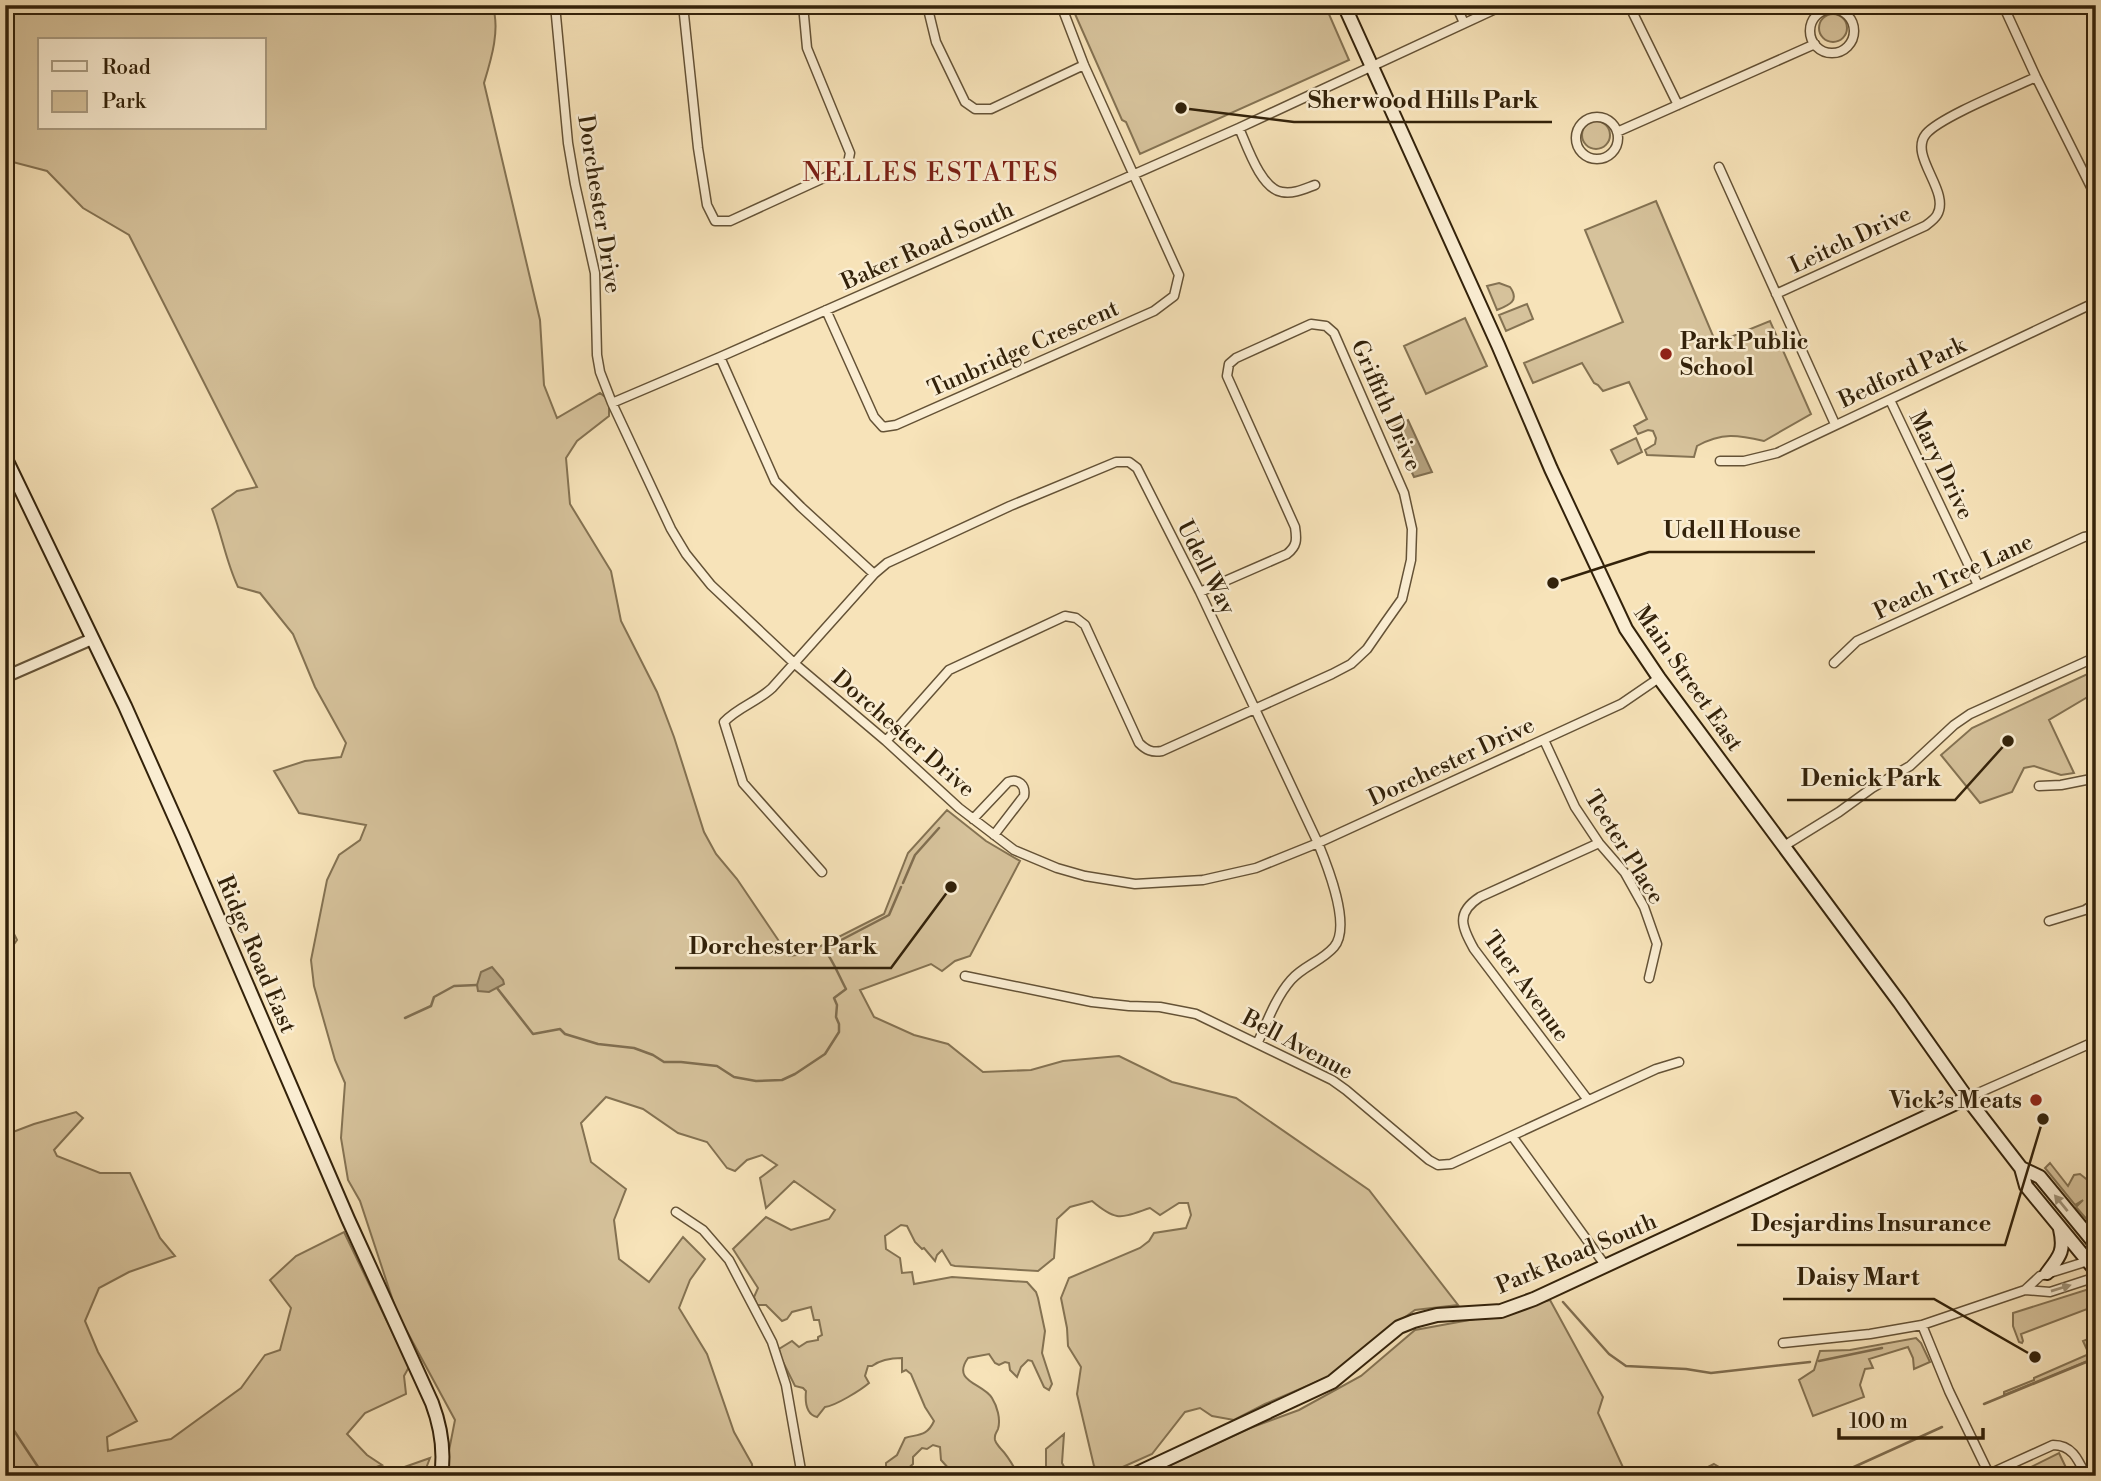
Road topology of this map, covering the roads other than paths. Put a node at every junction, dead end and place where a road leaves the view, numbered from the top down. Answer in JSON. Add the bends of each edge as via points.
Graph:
{"nodes":[{"id":1,"x":555,"y":5,"type":"edge"},
{"id":2,"x":682,"y":5,"type":"edge"},
{"id":3,"x":803,"y":5,"type":"edge"},
{"id":4,"x":926,"y":5,"type":"edge"},
{"id":5,"x":1060,"y":5,"type":"edge"},
{"id":6,"x":1344,"y":5,"type":"edge"},
{"id":7,"x":1456,"y":5,"type":"edge"},
{"id":8,"x":1504,"y":5,"type":"edge"},
{"id":9,"x":1629,"y":5,"type":"edge"},
{"id":10,"x":2003,"y":5,"type":"edge"},
{"id":11,"x":1464,"y":23,"type":"junction"},
{"id":12,"x":1815,"y":44,"type":"junction"},
{"id":13,"x":1084,"y":65,"type":"junction"},
{"id":14,"x":1370,"y":68,"type":"junction"},
{"id":15,"x":2036,"y":77,"type":"junction"},
{"id":16,"x":1678,"y":105,"type":"junction"},
{"id":17,"x":1239,"y":128,"type":"junction"},
{"id":18,"x":1617,"y":132,"type":"junction"},
{"id":19,"x":1719,"y":167,"type":"dead end"},
{"id":20,"x":1134,"y":174,"type":"junction"},
{"id":21,"x":1315,"y":185,"type":"dead end"},
{"id":22,"x":2096,"y":197,"type":"edge"},
{"id":23,"x":1776,"y":294,"type":"junction"},
{"id":24,"x":2096,"y":302,"type":"edge"},
{"id":25,"x":826,"y":310,"type":"junction"},
{"id":26,"x":720,"y":357,"type":"junction"},
{"id":27,"x":1890,"y":400,"type":"junction"},
{"id":28,"x":612,"y":403,"type":"junction"},
{"id":29,"x":1835,"y":424,"type":"junction"},
{"id":30,"x":5,"y":457,"type":"edge"},
{"id":31,"x":1720,"y":461,"type":"dead end"},
{"id":32,"x":2096,"y":535,"type":"edge"},
{"id":33,"x":874,"y":574,"type":"junction"},
{"id":34,"x":1978,"y":585,"type":"junction"},
{"id":35,"x":1200,"y":592,"type":"junction"},
{"id":36,"x":92,"y":639,"type":"junction"},
{"id":37,"x":2096,"y":656,"type":"edge"},
{"id":38,"x":1834,"y":663,"type":"dead end"},
{"id":39,"x":794,"y":664,"type":"junction"},
{"id":40,"x":5,"y":677,"type":"edge"},
{"id":41,"x":1659,"y":678,"type":"junction"},
{"id":42,"x":1255,"y":709,"type":"junction"},
{"id":43,"x":1544,"y":740,"type":"junction"},
{"id":44,"x":886,"y":741,"type":"junction"},
{"id":45,"x":2096,"y":778,"type":"edge"},
{"id":46,"x":2039,"y":786,"type":"dead end"},
{"id":47,"x":973,"y":819,"type":"junction"},
{"id":48,"x":994,"y":835,"type":"junction"},
{"id":49,"x":1318,"y":843,"type":"junction"},
{"id":50,"x":1599,"y":844,"type":"junction"},
{"id":51,"x":1784,"y":846,"type":"junction"},
{"id":52,"x":822,"y":872,"type":"dead end"},
{"id":53,"x":2095,"y":908,"type":"edge"},
{"id":54,"x":2049,"y":921,"type":"dead end"},
{"id":55,"x":965,"y":976,"type":"dead end"},
{"id":56,"x":1649,"y":978,"type":"dead end"},
{"id":57,"x":2096,"y":1041,"type":"edge"},
{"id":58,"x":1258,"y":1042,"type":"junction"},
{"id":59,"x":1679,"y":1062,"type":"dead end"},
{"id":60,"x":1967,"y":1098,"type":"junction"},
{"id":61,"x":1588,"y":1101,"type":"junction"},
{"id":62,"x":1511,"y":1136,"type":"junction"},
{"id":63,"x":2021,"y":1168,"type":"junction"},
{"id":64,"x":676,"y":1212,"type":"dead end"},
{"id":65,"x":2059,"y":1225,"type":"junction"},
{"id":66,"x":2096,"y":1245,"type":"edge"},
{"id":67,"x":2093,"y":1264,"type":"edge"},
{"id":68,"x":1605,"y":1265,"type":"junction"},
{"id":69,"x":2047,"y":1273,"type":"junction"},
{"id":70,"x":2096,"y":1278,"type":"edge"},
{"id":71,"x":2025,"y":1290,"type":"junction"},
{"id":72,"x":1922,"y":1325,"type":"junction"},
{"id":73,"x":1783,"y":1343,"type":"dead end"},
{"id":74,"x":1987,"y":1475,"type":"edge"},
{"id":75,"x":441,"y":1476,"type":"edge"},
{"id":76,"x":802,"y":1476,"type":"edge"},
{"id":77,"x":1131,"y":1476,"type":"edge"},
{"id":78,"x":2086,"y":1476,"type":"edge"}],
"edges":[{"from":1,"to":28,"type":"street","name":"Dorchester Drive","via":[[568,143],[595,273],[597,355]]},
{"from":2,"to":3,"type":"street","via":[[698,148],[707,205],[715,221],[730,221],[848,163],[850,153],[807,48]]},
{"from":4,"to":13,"type":"street","via":[[936,42],[965,102],[975,108],[991,109]]},
{"from":5,"to":13,"type":"street"},
{"from":6,"to":14,"type":"main road","name":"Main Street East"},
{"from":7,"to":11,"type":"street"},
{"from":8,"to":11,"type":"street","name":"Baker Road South"},
{"from":9,"to":16,"type":"street"},
{"from":10,"to":15,"type":"street"},
{"from":11,"to":14,"type":"street","name":"Baker Road South"},
{"from":12,"to":12,"type":"street","via":[[1826,52],[1846,48],[1853,36],[1848,16],[1835,9],[1815,17],[1810,30]]},
{"from":12,"to":16,"type":"street"},
{"from":13,"to":20,"type":"street"},
{"from":14,"to":17,"type":"street","name":"Baker Road South"},
{"from":14,"to":41,"type":"main road","name":"Main Street East","via":[[1626,629]]},
{"from":15,"to":22,"type":"street"},
{"from":15,"to":23,"type":"street","name":"Leitch Drive","via":[[1944,120],[1923,137],[1922,151],[1940,200],[1938,213],[1925,226]]},
{"from":16,"to":18,"type":"street"},
{"from":17,"to":20,"type":"street","name":"Baker Road South"},
{"from":17,"to":21,"type":"street","via":[[1262,178],[1273,190],[1297,192]]},
{"from":18,"to":18,"type":"street","via":[[1605,119],[1588,119],[1577,132],[1577,144],[1589,157],[1601,158],[1615,149]]},
{"from":19,"to":23,"type":"street"},
{"from":20,"to":25,"type":"street","name":"Baker Road South"},
{"from":20,"to":25,"type":"street","name":"Tunbridge Crescent","via":[[1179,275],[1174,296],[1154,311],[920,415],[883,427],[874,417]]},
{"from":23,"to":29,"type":"street"},
{"from":24,"to":27,"type":"street","name":"Bedford Park"},
{"from":25,"to":26,"type":"street","name":"Baker Road South"},
{"from":26,"to":28,"type":"street","name":"Baker Road South"},
{"from":26,"to":33,"type":"street","via":[[775,481]]},
{"from":27,"to":29,"type":"street","name":"Bedford Park"},
{"from":27,"to":34,"type":"street","name":"Mary Drive"},
{"from":28,"to":39,"type":"street","name":"Dorchester Drive","via":[[686,554],[711,585]]},
{"from":29,"to":31,"type":"street","name":"Bedford Park","via":[[1777,453]]},
{"from":30,"to":36,"type":"main road","name":"Ridge Road East"},
{"from":32,"to":34,"type":"street","name":"Peach Tree Lane"},
{"from":33,"to":35,"type":"street","name":"Udell Way","via":[[908,552],[1010,506],[1116,462],[1129,462],[1137,468]]},
{"from":33,"to":39,"type":"street","name":"Udell Way"},
{"from":34,"to":38,"type":"street","name":"Peach Tree Lane","via":[[1857,641]]},
{"from":35,"to":42,"type":"street","name":"Udell Way"},
{"from":35,"to":42,"type":"street","name":"Griffith Drive","via":[[1287,554],[1297,538],[1227,376],[1229,364],[1311,324],[1326,326],[1334,333],[1404,493],[1412,529],[1412,560],[1402,598],[1367,649],[1351,664]]},
{"from":36,"to":40,"type":"street"},
{"from":36,"to":75,"type":"main road","name":"Ridge Road East","via":[[432,1403],[442,1438]]},
{"from":37,"to":51,"type":"street","via":[[1970,714],[1910,766]]},
{"from":39,"to":44,"type":"street","name":"Dorchester Drive"},
{"from":39,"to":52,"type":"street","name":"Udell Way","via":[[765,694],[724,722],[743,783]]},
{"from":41,"to":43,"type":"street","name":"Dorchester Drive","via":[[1621,704]]},
{"from":41,"to":51,"type":"main road","name":"Main Street East"},
{"from":42,"to":44,"type":"street","via":[[1162,751],[1149,751],[1139,743],[1085,625],[1065,616],[949,670]]},
{"from":42,"to":49,"type":"street","name":"Udell Way"},
{"from":43,"to":49,"type":"street","name":"Dorchester Drive"},
{"from":43,"to":50,"type":"street","name":"Teeter Place","via":[[1575,807]]},
{"from":44,"to":47,"type":"street","name":"Dorchester Drive"},
{"from":45,"to":46,"type":"street"},
{"from":47,"to":48,"type":"street","name":"Dorchester Drive"},
{"from":47,"to":48,"type":"street","via":[[1007,782],[1019,781],[1024,796]]},
{"from":48,"to":49,"type":"street","name":"Dorchester Drive","via":[[1014,850],[1057,868],[1135,884],[1203,880],[1256,869]]},
{"from":49,"to":58,"type":"street","name":"Udell Way","via":[[1336,893],[1339,939],[1291,980]]},
{"from":50,"to":56,"type":"street","name":"Teeter Place","via":[[1625,873],[1644,907],[1657,944]]},
{"from":50,"to":61,"type":"street","name":"Tuer Avenue","via":[[1480,897],[1469,904],[1462,919],[1474,949]]},
{"from":51,"to":60,"type":"main road","name":"Main Street East"},
{"from":53,"to":54,"type":"street"},
{"from":55,"to":58,"type":"street","name":"Bell Avenue","via":[[1092,1002],[1181,1010]]},
{"from":57,"to":60,"type":"street"},
{"from":58,"to":62,"type":"street","name":"Bell Avenue","via":[[1346,1090],[1438,1165],[1451,1164]]},
{"from":59,"to":61,"type":"street"},
{"from":60,"to":63,"type":"main road","name":"Main Street East"},
{"from":60,"to":68,"type":"main road","name":"Park Road South"},
{"from":61,"to":62,"type":"street"},
{"from":62,"to":68,"type":"street"},
{"from":63,"to":65,"type":"main road","name":"Main Street East","via":[[2026,1186]]},
{"from":66,"to":63,"type":"main road","name":"Main Street East","one_way":true,"via":[[2040,1177]]},
{"from":64,"to":76,"type":"street","via":[[703,1230],[729,1260],[772,1342],[786,1385]]},
{"from":65,"to":67,"type":"main road","name":"Main Street East"},
{"from":65,"to":69,"type":"main road","via":[[2061,1255]]},
{"from":67,"to":69,"type":"street"},
{"from":68,"to":77,"type":"main road","name":"Park Road South","via":[[1500,1311],[1437,1315],[1407,1324],[1332,1382]]},
{"from":69,"to":71,"type":"street"},
{"from":71,"to":70,"type":"street","one_way":true,"via":[[2050,1292]]},
{"from":71,"to":72,"type":"street"},
{"from":72,"to":73,"type":"street"},
{"from":72,"to":74,"type":"street"},
{"from":74,"to":78,"type":"street","via":[[2062,1446],[2074,1453]]}]}
